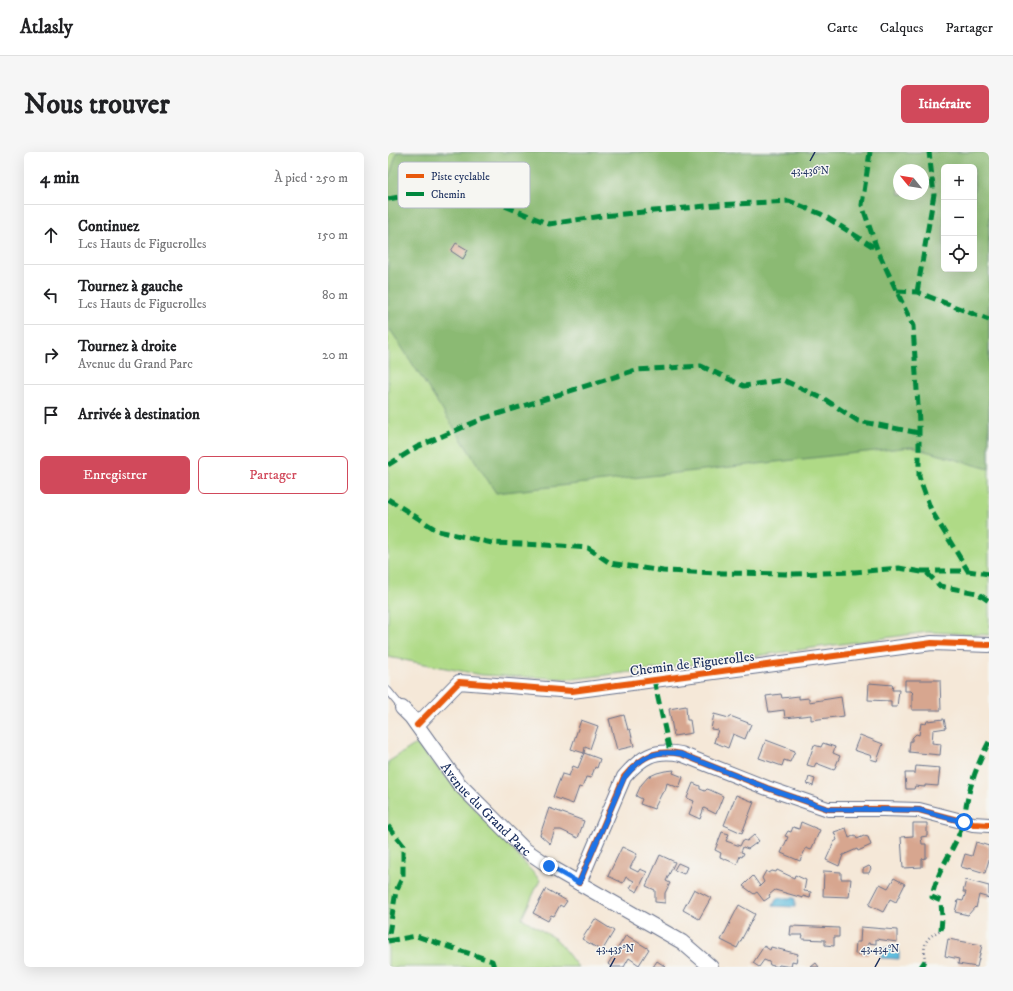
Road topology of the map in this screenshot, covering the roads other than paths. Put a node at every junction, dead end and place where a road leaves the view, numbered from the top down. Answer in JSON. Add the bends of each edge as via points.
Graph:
{"nodes":[{"id":1,"x":989,"y":645,"type":"edge"},
{"id":2,"x":388,"y":691,"type":"edge"},
{"id":3,"x":402,"y":708,"type":"joint"},
{"id":4,"x":416,"y":725,"type":"junction"},
{"id":5,"x":989,"y":825,"type":"edge"},
{"id":6,"x":579,"y":883,"type":"junction"},
{"id":7,"x":711,"y":967,"type":"edge"}],
"edges":[{"from":1,"to":4,"type":"street","name":"Chemin de Figuerolles","via":[[932,643],[572,690],[459,682]]},
{"from":2,"to":3,"type":"lane"},
{"from":3,"to":4,"type":"street","name":"Avenue du Grand Parc"},
{"from":4,"to":6,"type":"street","name":"Avenue du Grand Parc","via":[[459,784],[524,849]]},
{"from":5,"to":6,"type":"street","via":[[973,824],[919,810],[828,809],[670,752],[645,757],[633,766],[624,778]]},
{"from":6,"to":7,"type":"street","name":"Avenue du Grand Parc","via":[[682,942]]}]}
